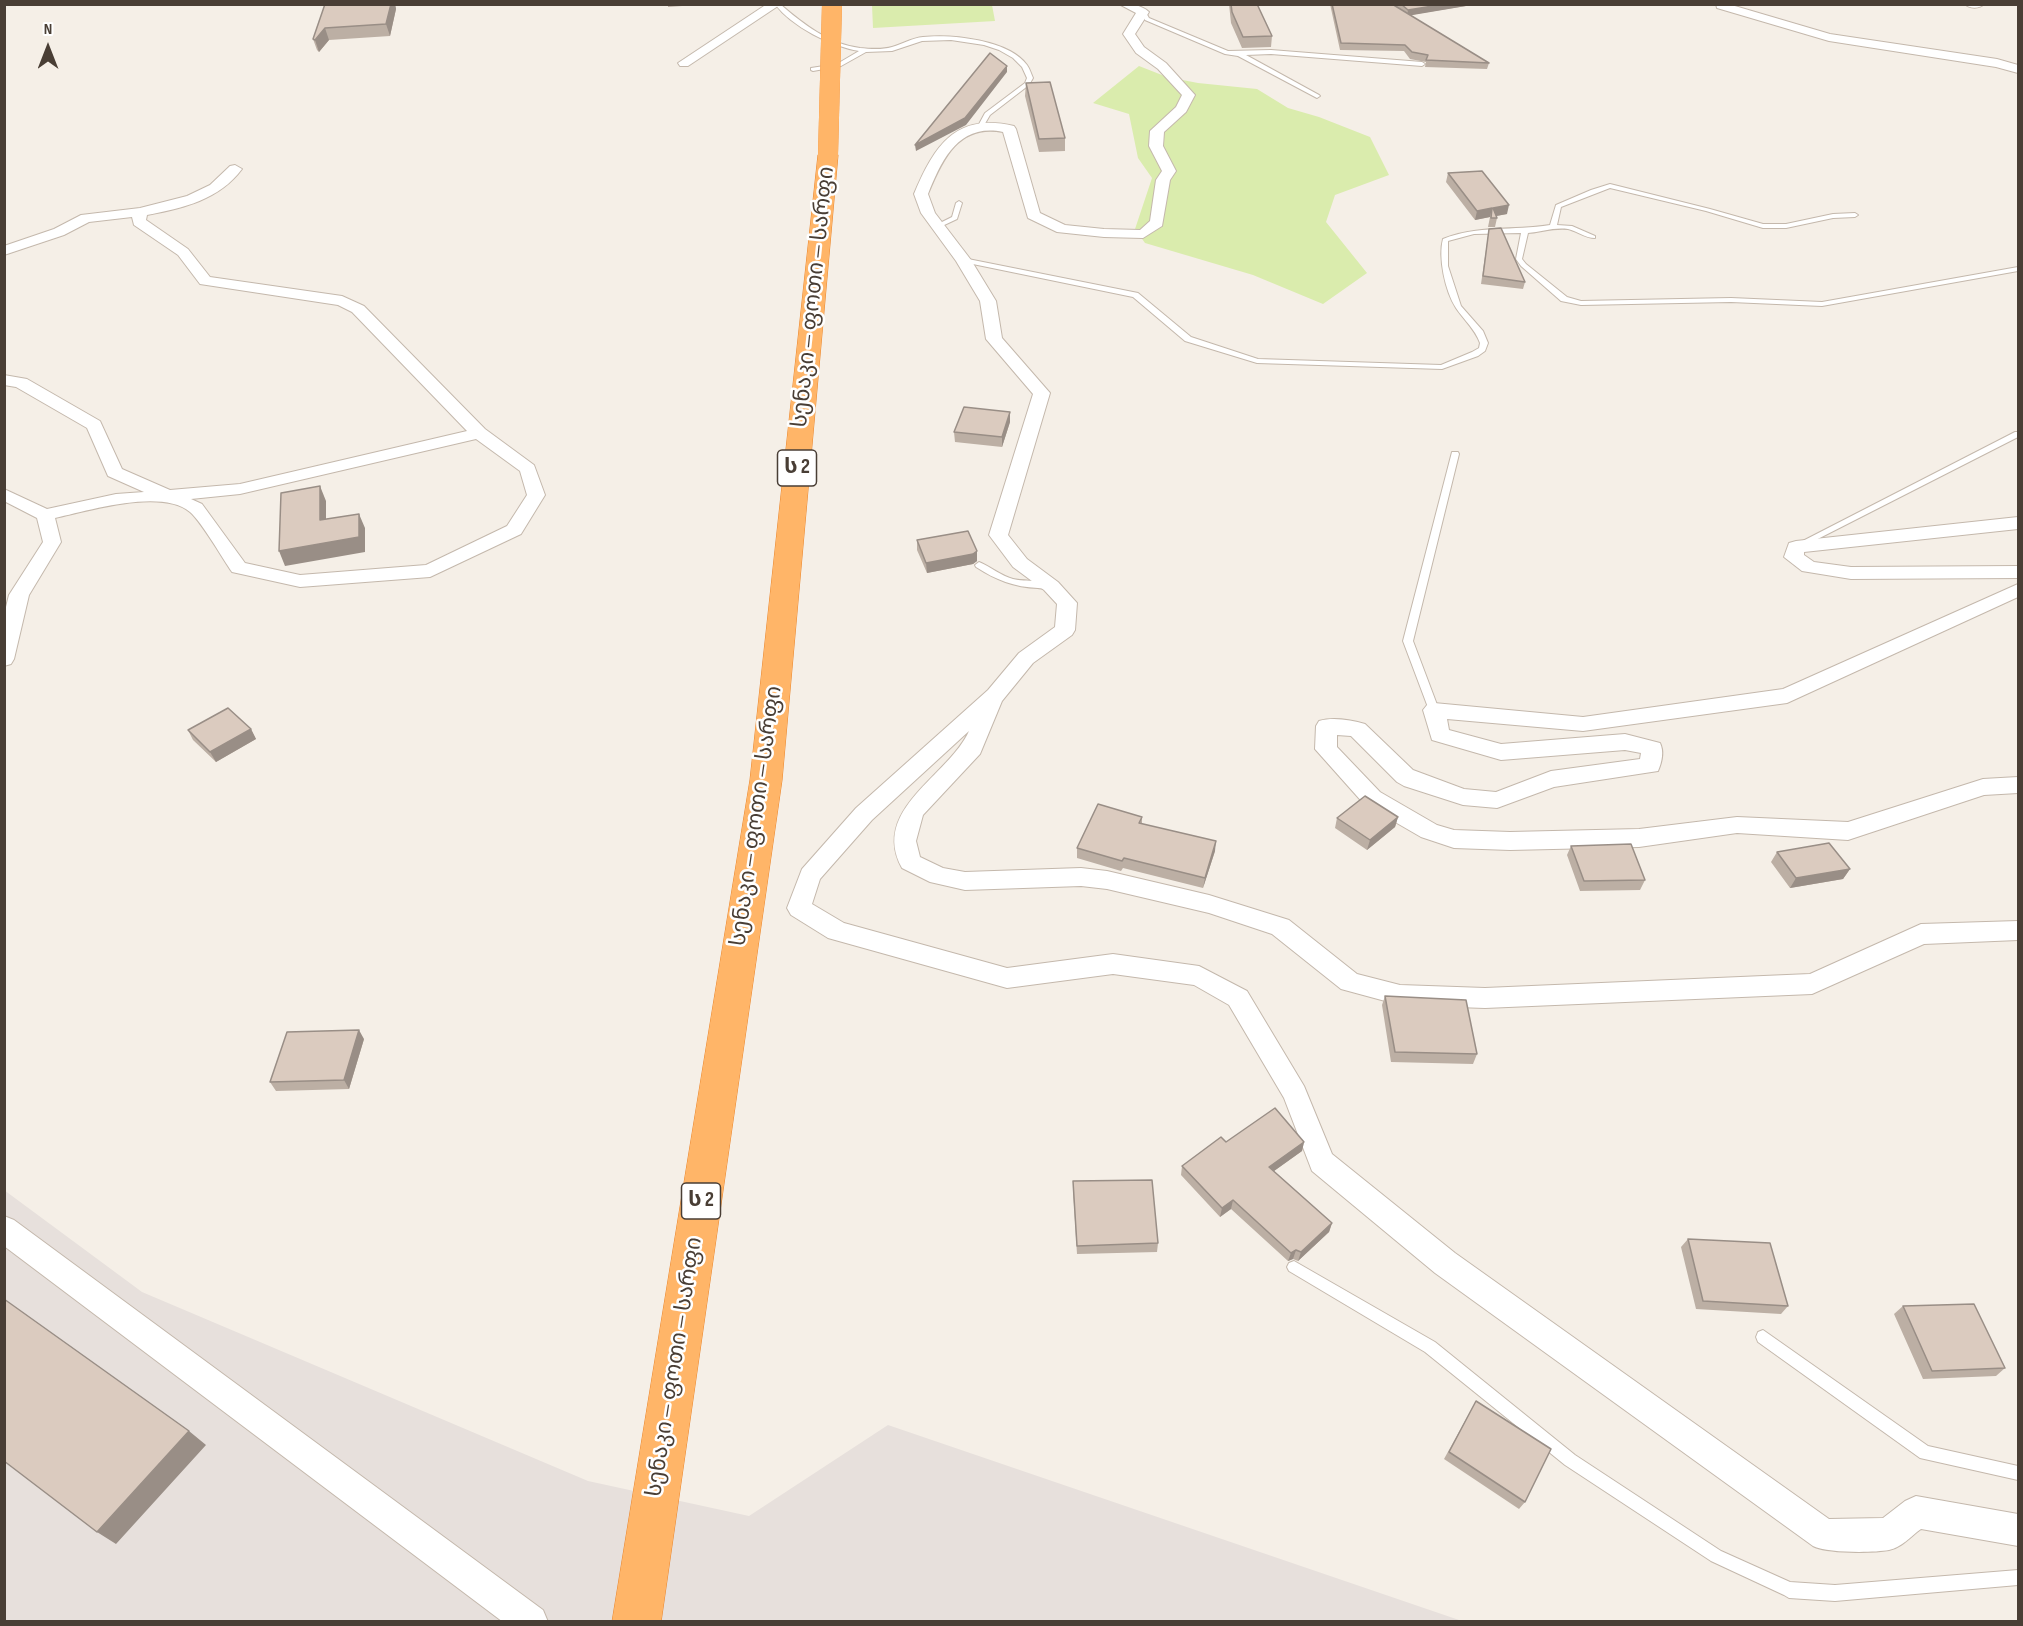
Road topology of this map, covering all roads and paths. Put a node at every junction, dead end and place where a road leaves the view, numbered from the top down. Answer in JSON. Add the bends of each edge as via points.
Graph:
{"nodes":[{"id":1,"x":832,"y":4,"type":"edge"},
{"id":2,"x":1970,"y":4,"type":"edge"},
{"id":3,"x":1979,"y":4,"type":"edge"},
{"id":4,"x":776,"y":5,"type":"edge"},
{"id":5,"x":1718,"y":5,"type":"edge"},
{"id":6,"x":1134,"y":8,"type":"edge"},
{"id":7,"x":865,"y":50,"type":"junction"},
{"id":8,"x":1239,"y":54,"type":"junction"},
{"id":9,"x":684,"y":63,"type":"dead end"},
{"id":10,"x":1422,"y":64,"type":"edge"},
{"id":11,"x":813,"y":69,"type":"dead end"},
{"id":12,"x":2019,"y":69,"type":"edge"},
{"id":13,"x":1317,"y":96,"type":"dead end"},
{"id":14,"x":981,"y":126,"type":"junction"},
{"id":15,"x":235,"y":169,"type":"dead end"},
{"id":16,"x":959,"y":203,"type":"dead end"},
{"id":17,"x":140,"y":212,"type":"junction"},
{"id":18,"x":1855,"y":215,"type":"dead end"},
{"id":19,"x":939,"y":226,"type":"junction"},
{"id":20,"x":1553,"y":227,"type":"junction"},
{"id":21,"x":1525,"y":231,"type":"junction"},
{"id":22,"x":1593,"y":237,"type":"dead end"},
{"id":23,"x":4,"y":251,"type":"edge"},
{"id":24,"x":963,"y":260,"type":"junction"},
{"id":25,"x":2019,"y":269,"type":"edge"},
{"id":26,"x":4,"y":380,"type":"edge"},
{"id":27,"x":479,"y":433,"type":"junction"},
{"id":28,"x":2019,"y":434,"type":"edge"},
{"id":29,"x":1455,"y":454,"type":"dead end"},
{"id":30,"x":4,"y":494,"type":"edge"},
{"id":31,"x":168,"y":495,"type":"junction"},
{"id":32,"x":45,"y":515,"type":"junction"},
{"id":33,"x":2019,"y":523,"type":"edge"},
{"id":34,"x":1796,"y":547,"type":"junction"},
{"id":35,"x":979,"y":565,"type":"edge"},
{"id":36,"x":2019,"y":572,"type":"edge"},
{"id":37,"x":1051,"y":586,"type":"junction"},
{"id":38,"x":2019,"y":590,"type":"edge"},
{"id":39,"x":4,"y":659,"type":"edge"},
{"id":40,"x":995,"y":695,"type":"junction"},
{"id":41,"x":1434,"y":710,"type":"junction"},
{"id":42,"x":2019,"y":785,"type":"edge"},
{"id":43,"x":2019,"y":931,"type":"edge"},
{"id":44,"x":4,"y":1229,"type":"edge"},
{"id":45,"x":1294,"y":1267,"type":"edge"},
{"id":46,"x":1763,"y":1337,"type":"dead end"},
{"id":47,"x":2019,"y":1473,"type":"edge"},
{"id":48,"x":2019,"y":1530,"type":"edge"},
{"id":49,"x":2019,"y":1578,"type":"edge"},
{"id":50,"x":531,"y":1622,"type":"edge"},
{"id":51,"x":636,"y":1622,"type":"edge"}],
"edges":[{"from":1,"to":51,"type":"highway","name":"სენაკი — ფოთი — სარფი","number":"ს 2","bridge":true,"via":[[828,155],[766,780]]},
{"from":2,"to":3,"type":"street"},
{"from":4,"to":7,"type":"lane","via":[[809,32],[832,43]]},
{"from":4,"to":9,"type":"street"},
{"from":5,"to":12,"type":"street","via":[[1829,37]]},
{"from":6,"to":8,"type":"lane","via":[[1147,19],[1201,43]]},
{"from":6,"to":14,"type":"street","via":[[1129,34],[1140,50],[1162,66],[1189,95],[1181,109],[1157,130],[1156,146],[1169,171],[1163,180],[1157,223],[1143,234],[1062,229],[1033,214],[1009,129]]},
{"from":7,"to":11,"type":"lane","via":[[839,65]]},
{"from":7,"to":14,"type":"lane","via":[[948,39],[979,43],[1012,54],[1028,68],[1030,78],[987,114]]},
{"from":8,"to":10,"type":"lane","via":[[1271,52]]},
{"from":8,"to":13,"type":"lane"},
{"from":14,"to":19,"type":"street","via":[[959,136],[937,156],[929,174],[921,194],[928,213]]},
{"from":15,"to":17,"type":"street","via":[[220,186],[179,205]]},
{"from":16,"to":19,"type":"lane","via":[[955,218]]},
{"from":17,"to":23,"type":"street","via":[[86,218]]},
{"from":17,"to":27,"type":"street","via":[[140,222],[183,252],[205,281],[342,301],[358,309]]},
{"from":18,"to":20,"type":"lane","via":[[1763,226],[1610,186],[1558,206]]},
{"from":19,"to":24,"type":"street"},
{"from":20,"to":21,"type":"lane"},
{"from":20,"to":22,"type":"lane","via":[[1570,226]]},
{"from":21,"to":24,"type":"lane","via":[[1470,232],[1445,240],[1444,266],[1458,306],[1484,343],[1475,354],[1442,367],[1257,361],[1188,339],[1135,295]]},
{"from":21,"to":25,"type":"lane","via":[[1519,259],[1522,265],[1564,298],[1581,303],[1731,300],[1822,304]]},
{"from":24,"to":37,"type":"street","via":[[988,301],[994,339],[1042,393],[999,535],[1020,563]]},
{"from":26,"to":31,"type":"street","via":[[21,383],[94,425],[114,472]]},
{"from":27,"to":31,"type":"street","via":[[240,489]]},
{"from":27,"to":31,"type":"street","via":[[528,469],[536,495],[514,530],[430,571],[300,581],[239,568],[196,508]]},
{"from":28,"to":34,"type":"lane"},
{"from":29,"to":41,"type":"lane","via":[[1408,641]]},
{"from":30,"to":32,"type":"street"},
{"from":31,"to":32,"type":"street","via":[[116,500]]},
{"from":32,"to":39,"type":"street","via":[[52,542],[18,595]]},
{"from":33,"to":34,"type":"street"},
{"from":34,"to":36,"type":"street","via":[[1794,557],[1809,567],[1851,573]]},
{"from":35,"to":37,"type":"lane","via":[[1010,583]]},
{"from":37,"to":40,"type":"street","via":[[1067,603],[1065,630],[1026,658]]},
{"from":38,"to":41,"type":"street","via":[[1787,696],[1583,724]]},
{"from":40,"to":43,"type":"street","via":[[972,749],[913,812],[905,841],[910,862],[938,876],[965,881],[1081,877],[1209,904],[1280,927],[1350,982],[1369,988],[1400,995],[1485,998],[1812,984],[1921,934]]},
{"from":40,"to":48,"type":"street","via":[[864,813],[810,875],[799,908],[837,931],[1007,978],[1113,964],[1198,976],[1238,998],[1295,1094],[1322,1162],[1445,1263],[1824,1535],[1889,1534],[1916,1512]]},
{"from":41,"to":42,"type":"street","via":[[1440,735],[1501,752],[1624,742],[1652,748],[1650,765],[1551,779],[1497,800],[1479,800],[1412,780],[1357,729],[1327,726],[1326,749],[1372,798],[1429,831],[1454,839],[1640,838],[1737,825],[1848,831],[1983,787]]},
{"from":44,"to":50,"type":"street"},
{"from":45,"to":49,"type":"lane","via":[[1430,1347],[1570,1460],[1706,1550],[1789,1590],[1835,1593]]},
{"from":46,"to":47,"type":"lane","via":[[1925,1453]]}]}
